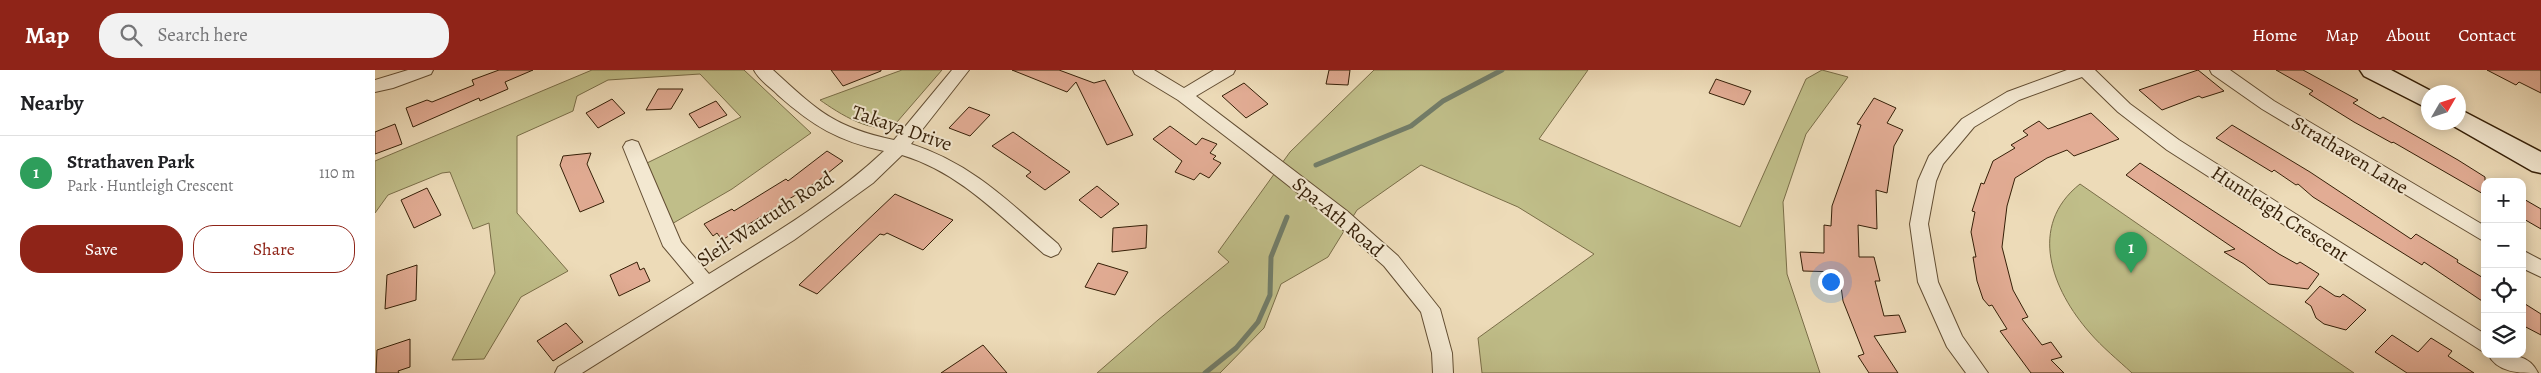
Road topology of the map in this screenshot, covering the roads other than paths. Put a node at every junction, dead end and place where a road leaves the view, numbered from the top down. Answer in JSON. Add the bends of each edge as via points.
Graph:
{"nodes":[{"id":1,"x":425,"y":70,"type":"edge"},
{"id":2,"x":762,"y":70,"type":"edge"},
{"id":3,"x":961,"y":70,"type":"edge"},
{"id":4,"x":1141,"y":70,"type":"edge"},
{"id":5,"x":1227,"y":70,"type":"edge"},
{"id":6,"x":2085,"y":70,"type":"edge"},
{"id":7,"x":2218,"y":70,"type":"edge"},
{"id":8,"x":2372,"y":70,"type":"edge"},
{"id":9,"x":2403,"y":70,"type":"edge"},
{"id":10,"x":2431,"y":85,"type":"edge"},
{"id":11,"x":375,"y":86,"type":"edge"},
{"id":12,"x":1184,"y":96,"type":"junction"},
{"id":13,"x":2421,"y":97,"type":"edge"},
{"id":14,"x":2466,"y":105,"type":"edge"},
{"id":15,"x":2466,"y":122,"type":"edge"},
{"id":16,"x":2541,"y":146,"type":"edge"},
{"id":17,"x":632,"y":148,"type":"dead end"},
{"id":18,"x":898,"y":148,"type":"junction"},
{"id":19,"x":2541,"y":164,"type":"edge"},
{"id":20,"x":2481,"y":233,"type":"edge"},
{"id":21,"x":1051,"y":249,"type":"dead end"},
{"id":22,"x":2526,"y":260,"type":"edge"},
{"id":23,"x":2541,"y":269,"type":"edge"},
{"id":24,"x":706,"y":284,"type":"junction"},
{"id":25,"x":2481,"y":342,"type":"edge"},
{"id":26,"x":2505,"y":358,"type":"edge"},
{"id":27,"x":565,"y":373,"type":"edge"},
{"id":28,"x":1443,"y":373,"type":"edge"},
{"id":29,"x":1978,"y":373,"type":"edge"},
{"id":30,"x":2527,"y":373,"type":"edge"}],
"edges":[{"from":1,"to":11,"type":"street"},
{"from":2,"to":18,"type":"street","name":"Takaya Drive","via":[[811,114],[834,128],[858,139]]},
{"from":3,"to":18,"type":"street","name":"Sleil-Waututh Road"},
{"from":4,"to":12,"type":"street","name":"Spa-Ath Road"},
{"from":5,"to":12,"type":"street"},
{"from":6,"to":25,"type":"street","name":"Huntleigh Crescent","via":[[2124,108],[2173,145]]},
{"from":6,"to":29,"type":"street","via":[[2013,96],[1968,123],[1935,161],[1927,181],[1919,224],[1928,282],[1955,342]]},
{"from":7,"to":20,"type":"street","name":"Strathaven Lane","via":[[2268,105]]},
{"from":8,"to":13,"type":"main road"},
{"from":9,"to":10,"type":"main road"},
{"from":12,"to":28,"type":"street","name":"Spa-Ath Road","via":[[1340,216],[1391,261],[1430,309],[1442,353]]},
{"from":14,"to":16,"type":"main road"},
{"from":15,"to":19,"type":"main road"},
{"from":17,"to":24,"type":"street","via":[[673,246]]},
{"from":18,"to":21,"type":"street","name":"Takaya Drive","via":[[931,159],[971,180]]},
{"from":18,"to":24,"type":"street","name":"Sleil-Waututh Road","via":[[837,201]]},
{"from":22,"to":23,"type":"street"},
{"from":24,"to":27,"type":"street","name":"Sleil-Waututh Road"},
{"from":26,"to":30,"type":"street"}]}
